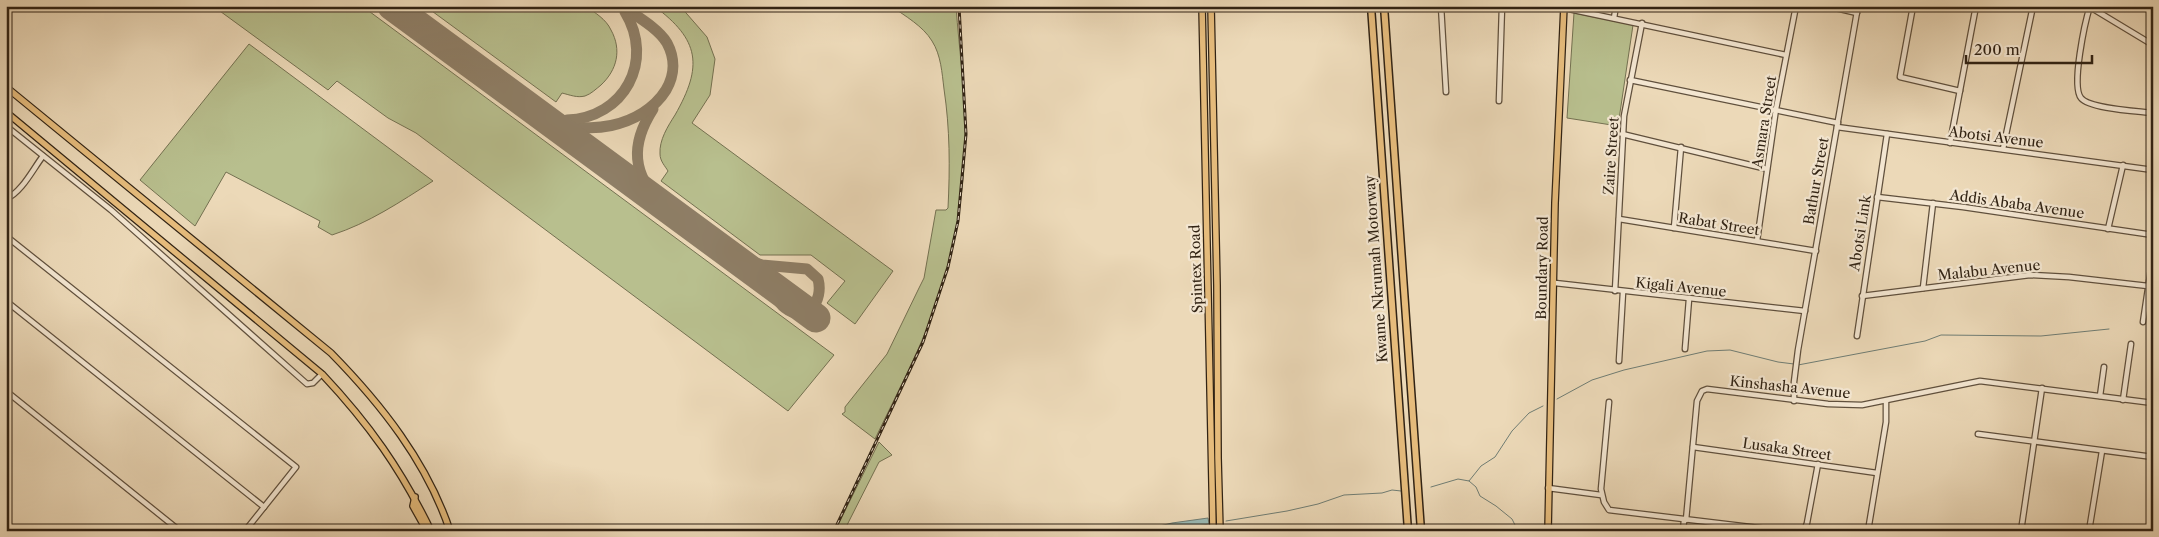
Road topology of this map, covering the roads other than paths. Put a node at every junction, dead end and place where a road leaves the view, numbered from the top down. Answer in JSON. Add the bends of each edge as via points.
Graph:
{"nodes":[{"id":1,"x":1202,"y":6,"type":"edge"},
{"id":2,"x":1212,"y":6,"type":"edge"},
{"id":3,"x":1371,"y":6,"type":"edge"},
{"id":4,"x":1384,"y":6,"type":"edge"},
{"id":5,"x":1441,"y":6,"type":"edge"},
{"id":6,"x":1502,"y":6,"type":"edge"},
{"id":7,"x":1616,"y":6,"type":"edge"},
{"id":8,"x":1796,"y":6,"type":"edge"},
{"id":9,"x":1827,"y":6,"type":"edge"},
{"id":10,"x":1858,"y":6,"type":"edge"},
{"id":11,"x":1913,"y":6,"type":"edge"},
{"id":12,"x":1976,"y":6,"type":"edge"},
{"id":13,"x":2033,"y":6,"type":"edge"},
{"id":14,"x":2090,"y":6,"type":"edge"},
{"id":15,"x":1564,"y":7,"type":"edge"},
{"id":16,"x":1857,"y":13,"type":"junction"},
{"id":17,"x":1614,"y":18,"type":"junction"},
{"id":18,"x":1642,"y":24,"type":"junction"},
{"id":19,"x":2153,"y":45,"type":"edge"},
{"id":20,"x":1786,"y":55,"type":"junction"},
{"id":21,"x":1630,"y":80,"type":"junction"},
{"id":22,"x":6,"y":86,"type":"edge"},
{"id":23,"x":1960,"y":91,"type":"junction"},
{"id":24,"x":1446,"y":92,"type":"dead end"},
{"id":25,"x":1499,"y":101,"type":"dead end"},
{"id":26,"x":1776,"y":109,"type":"junction"},
{"id":27,"x":6,"y":112,"type":"edge"},
{"id":28,"x":2153,"y":113,"type":"edge"},
{"id":29,"x":1838,"y":125,"type":"junction"},
{"id":30,"x":6,"y":126,"type":"edge"},
{"id":31,"x":1622,"y":134,"type":"junction"},
{"id":32,"x":1887,"y":134,"type":"junction"},
{"id":33,"x":1950,"y":143,"type":"junction"},
{"id":34,"x":1680,"y":147,"type":"junction"},
{"id":35,"x":2003,"y":149,"type":"junction"},
{"id":36,"x":43,"y":156,"type":"junction"},
{"id":37,"x":2123,"y":165,"type":"junction"},
{"id":38,"x":1767,"y":169,"type":"junction"},
{"id":39,"x":2153,"y":170,"type":"edge"},
{"id":40,"x":1877,"y":197,"type":"junction"},
{"id":41,"x":6,"y":198,"type":"edge"},
{"id":42,"x":1933,"y":203,"type":"junction"},
{"id":43,"x":1619,"y":219,"type":"junction"},
{"id":44,"x":1674,"y":228,"type":"junction"},
{"id":45,"x":2108,"y":229,"type":"junction"},
{"id":46,"x":2153,"y":234,"type":"edge"},
{"id":47,"x":6,"y":236,"type":"edge"},
{"id":48,"x":1757,"y":241,"type":"junction"},
{"id":49,"x":1816,"y":251,"type":"junction"},
{"id":50,"x":2153,"y":255,"type":"edge"},
{"id":51,"x":1555,"y":283,"type":"junction"},
{"id":52,"x":2148,"y":286,"type":"junction"},
{"id":53,"x":1923,"y":288,"type":"junction"},
{"id":54,"x":1615,"y":291,"type":"junction"},
{"id":55,"x":1624,"y":292,"type":"junction"},
{"id":56,"x":1862,"y":296,"type":"junction"},
{"id":57,"x":1689,"y":299,"type":"junction"},
{"id":58,"x":6,"y":300,"type":"edge"},
{"id":59,"x":1805,"y":311,"type":"junction"},
{"id":60,"x":2143,"y":322,"type":"dead end"},
{"id":61,"x":1857,"y":336,"type":"dead end"},
{"id":62,"x":2131,"y":344,"type":"dead end"},
{"id":63,"x":1685,"y":349,"type":"dead end"},
{"id":64,"x":1619,"y":361,"type":"dead end"},
{"id":65,"x":2104,"y":366,"type":"dead end"},
{"id":66,"x":322,"y":374,"type":"junction"},
{"id":67,"x":2042,"y":388,"type":"junction"},
{"id":68,"x":6,"y":391,"type":"edge"},
{"id":69,"x":2100,"y":396,"type":"junction"},
{"id":70,"x":2123,"y":400,"type":"junction"},
{"id":71,"x":1794,"y":401,"type":"junction"},
{"id":72,"x":1886,"y":401,"type":"junction"},
{"id":73,"x":1609,"y":402,"type":"dead end"},
{"id":74,"x":2153,"y":403,"type":"edge"},
{"id":75,"x":1978,"y":434,"type":"dead end"},
{"id":76,"x":2034,"y":442,"type":"junction"},
{"id":77,"x":1693,"y":447,"type":"junction"},
{"id":78,"x":2102,"y":451,"type":"junction"},
{"id":79,"x":2153,"y":458,"type":"edge"},
{"id":80,"x":1818,"y":464,"type":"junction"},
{"id":81,"x":1877,"y":473,"type":"junction"},
{"id":82,"x":1548,"y":488,"type":"junction"},
{"id":83,"x":1601,"y":495,"type":"junction"},
{"id":84,"x":414,"y":497,"type":"junction"},
{"id":85,"x":264,"y":507,"type":"junction"},
{"id":86,"x":1685,"y":520,"type":"junction"},
{"id":87,"x":180,"y":531,"type":"edge"},
{"id":88,"x":245,"y":531,"type":"edge"},
{"id":89,"x":426,"y":531,"type":"edge"},
{"id":90,"x":431,"y":531,"type":"edge"},
{"id":91,"x":450,"y":531,"type":"edge"},
{"id":92,"x":1213,"y":531,"type":"edge"},
{"id":93,"x":1220,"y":531,"type":"edge"},
{"id":94,"x":1408,"y":531,"type":"edge"},
{"id":95,"x":1421,"y":531,"type":"edge"},
{"id":96,"x":1548,"y":531,"type":"edge"},
{"id":97,"x":1683,"y":531,"type":"edge"},
{"id":98,"x":1783,"y":531,"type":"edge"},
{"id":99,"x":1804,"y":531,"type":"edge"},
{"id":100,"x":1868,"y":531,"type":"edge"},
{"id":101,"x":2021,"y":531,"type":"edge"},
{"id":102,"x":2088,"y":531,"type":"edge"}],
"edges":[{"from":1,"to":92,"type":"main road","name":"Spintex Road"},
{"from":2,"to":93,"type":"main road","name":"Spintex Road"},
{"from":3,"to":94,"type":"highway","name":"Kwame Nkrumah Motorway"},
{"from":4,"to":95,"type":"highway","name":"Kwame Nkrumah Motorway"},
{"from":5,"to":24,"type":"street"},
{"from":6,"to":25,"type":"street"},
{"from":7,"to":17,"type":"street"},
{"from":8,"to":20,"type":"street","name":"Asmara Street"},
{"from":9,"to":16,"type":"street"},
{"from":10,"to":16,"type":"street","name":"Bathur Street"},
{"from":11,"to":23,"type":"street","via":[[1900,77]]},
{"from":12,"to":23,"type":"street"},
{"from":13,"to":35,"type":"street"},
{"from":14,"to":19,"type":"street"},
{"from":14,"to":28,"type":"street","via":[[2077,82],[2082,99],[2096,105]]},
{"from":15,"to":17,"type":"street"},
{"from":15,"to":51,"type":"main road","name":"Boundary Road"},
{"from":16,"to":29,"type":"street","name":"Bathur Street"},
{"from":17,"to":18,"type":"street"},
{"from":18,"to":20,"type":"street"},
{"from":18,"to":21,"type":"street","name":"Zaire Street"},
{"from":20,"to":26,"type":"street","name":"Asmara Street"},
{"from":21,"to":26,"type":"street","name":"Abotsi Avenue"},
{"from":21,"to":31,"type":"street","name":"Zaire Street"},
{"from":22,"to":91,"type":"main road","via":[[331,353],[391,421],[435,491]]},
{"from":23,"to":33,"type":"street"},
{"from":26,"to":29,"type":"street","name":"Abotsi Avenue"},
{"from":26,"to":38,"type":"street","name":"Asmara Street"},
{"from":27,"to":66,"type":"main road"},
{"from":29,"to":32,"type":"street","name":"Abotsi Avenue"},
{"from":29,"to":49,"type":"street","name":"Bathur Street"},
{"from":30,"to":36,"type":"street"},
{"from":31,"to":34,"type":"street"},
{"from":31,"to":43,"type":"street","name":"Zaire Street"},
{"from":32,"to":33,"type":"street","name":"Abotsi Avenue"},
{"from":32,"to":40,"type":"street","name":"Abotsi Link"},
{"from":33,"to":35,"type":"street","name":"Abotsi Avenue"},
{"from":34,"to":38,"type":"street"},
{"from":34,"to":44,"type":"street"},
{"from":35,"to":37,"type":"street","name":"Abotsi Avenue"},
{"from":36,"to":41,"type":"street","via":[[26,180]]},
{"from":36,"to":66,"type":"street","via":[[111,210],[307,384]]},
{"from":37,"to":39,"type":"street","name":"Abotsi Avenue"},
{"from":37,"to":45,"type":"street"},
{"from":38,"to":48,"type":"street","name":"Asmara Street"},
{"from":40,"to":42,"type":"street","name":"Addis Ababa Avenue"},
{"from":40,"to":56,"type":"street","name":"Abotsi Link"},
{"from":42,"to":45,"type":"street","name":"Addis Ababa Avenue"},
{"from":42,"to":53,"type":"street"},
{"from":43,"to":44,"type":"street","name":"Rabat Street"},
{"from":43,"to":54,"type":"street","name":"Zaire Street"},
{"from":44,"to":48,"type":"street","name":"Rabat Street"},
{"from":45,"to":46,"type":"street","name":"Addis Ababa Avenue"},
{"from":47,"to":85,"type":"street","via":[[296,467]]},
{"from":48,"to":49,"type":"street","name":"Rabat Street"},
{"from":49,"to":59,"type":"street","name":"Bathur Street"},
{"from":50,"to":52,"type":"street"},
{"from":51,"to":54,"type":"street","name":"Kigali Avenue"},
{"from":51,"to":82,"type":"main road","name":"Boundary Road"},
{"from":52,"to":53,"type":"street","name":"Malabu Avenue","via":[[2030,274]]},
{"from":52,"to":60,"type":"street"},
{"from":53,"to":56,"type":"street","name":"Malabu Avenue"},
{"from":54,"to":55,"type":"street","name":"Kigali Avenue"},
{"from":55,"to":57,"type":"street","name":"Kigali Avenue"},
{"from":55,"to":64,"type":"street"},
{"from":56,"to":61,"type":"street","name":"Abotsi Link"},
{"from":57,"to":59,"type":"street","name":"Kigali Avenue"},
{"from":57,"to":63,"type":"street"},
{"from":58,"to":85,"type":"street"},
{"from":59,"to":71,"type":"street","name":"Bathur Street","via":[[1795,367]]},
{"from":62,"to":70,"type":"street"},
{"from":65,"to":69,"type":"street"},
{"from":66,"to":84,"type":"main road","via":[[381,443]]},
{"from":67,"to":69,"type":"street","name":"Kinshasha Avenue"},
{"from":67,"to":72,"type":"street","name":"Kinshasha Avenue","via":[[1980,381]]},
{"from":67,"to":76,"type":"street"},
{"from":68,"to":87,"type":"street"},
{"from":69,"to":70,"type":"street","name":"Kinshasha Avenue"},
{"from":70,"to":74,"type":"street","name":"Kinshasha Avenue"},
{"from":71,"to":72,"type":"street","name":"Kinshasha Avenue","via":[[1853,405]]},
{"from":71,"to":77,"type":"street","name":"Kinshasha Avenue","via":[[1702,391],[1697,400]]},
{"from":72,"to":81,"type":"street","via":[[1886,422]]},
{"from":73,"to":83,"type":"street"},
{"from":75,"to":76,"type":"street"},
{"from":76,"to":78,"type":"street"},
{"from":76,"to":101,"type":"street"},
{"from":77,"to":80,"type":"street","name":"Lusaka Street"},
{"from":77,"to":86,"type":"street","name":"Kinshasha Avenue"},
{"from":78,"to":79,"type":"street"},
{"from":78,"to":102,"type":"street"},
{"from":80,"to":81,"type":"street","name":"Lusaka Street"},
{"from":80,"to":99,"type":"street"},
{"from":81,"to":100,"type":"street"},
{"from":82,"to":83,"type":"street"},
{"from":82,"to":96,"type":"main road","name":"Boundary Road"},
{"from":83,"to":86,"type":"street","via":[[1606,507],[1614,511]]},
{"from":84,"to":89,"type":"main road","via":[[413,506]]},
{"from":84,"to":90,"type":"main road"},
{"from":85,"to":88,"type":"street"},
{"from":86,"to":97,"type":"street","name":"Kinshasha Avenue"},
{"from":86,"to":98,"type":"street"}]}
